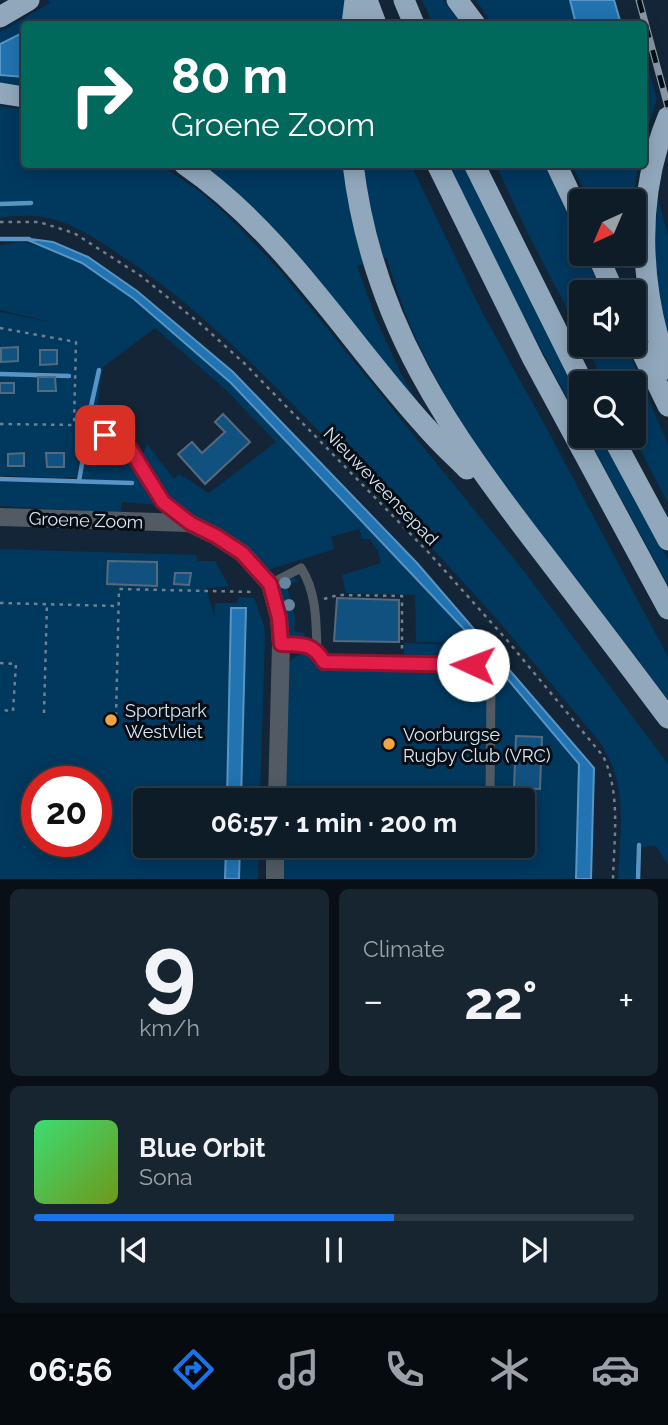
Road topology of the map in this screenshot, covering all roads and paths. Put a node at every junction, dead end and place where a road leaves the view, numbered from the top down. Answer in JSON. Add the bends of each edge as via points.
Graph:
{"nodes":[{"id":1,"x":29,"y":0,"type":"edge"},
{"id":2,"x":355,"y":0,"type":"edge"},
{"id":3,"x":367,"y":0,"type":"edge"},
{"id":4,"x":404,"y":0,"type":"edge"},
{"id":5,"x":457,"y":0,"type":"edge"},
{"id":6,"x":0,"y":17,"type":"edge"},
{"id":7,"x":352,"y":21,"type":"edge"},
{"id":8,"x":375,"y":21,"type":"edge"},
{"id":9,"x":413,"y":21,"type":"edge"},
{"id":10,"x":473,"y":21,"type":"edge"},
{"id":11,"x":0,"y":93,"type":"edge"},
{"id":12,"x":21,"y":96,"type":"edge"},
{"id":13,"x":668,"y":117,"type":"edge"},
{"id":14,"x":189,"y":168,"type":"edge"},
{"id":15,"x":354,"y":168,"type":"edge"},
{"id":16,"x":439,"y":168,"type":"edge"},
{"id":17,"x":476,"y":168,"type":"edge"},
{"id":18,"x":558,"y":168,"type":"edge"},
{"id":19,"x":569,"y":192,"type":"edge"},
{"id":20,"x":0,"y":222,"type":"edge"},
{"id":21,"x":0,"y":328,"type":"edge"},
{"id":22,"x":645,"y":357,"type":"edge"},
{"id":23,"x":668,"y":369,"type":"edge"},
{"id":24,"x":577,"y":371,"type":"edge"},
{"id":25,"x":668,"y":406,"type":"edge"},
{"id":26,"x":0,"y":424,"type":"edge"},
{"id":27,"x":74,"y":425,"type":"junction"},
{"id":28,"x":105,"y":435,"type":"joint"},
{"id":29,"x":618,"y":448,"type":"edge"},
{"id":30,"x":0,"y":517,"type":"edge"},
{"id":31,"x":190,"y":523,"type":"junction"},
{"id":32,"x":520,"y":523,"type":"junction"},
{"id":33,"x":668,"y":540,"type":"edge"},
{"id":34,"x":271,"y":588,"type":"junction"},
{"id":35,"x":314,"y":602,"type":"junction"},
{"id":36,"x":0,"y":603,"type":"edge"},
{"id":37,"x":47,"y":603,"type":"junction"},
{"id":38,"x":118,"y":606,"type":"junction"},
{"id":39,"x":668,"y":609,"type":"edge"},
{"id":40,"x":281,"y":644,"type":"junction"},
{"id":41,"x":317,"y":651,"type":"junction"},
{"id":42,"x":0,"y":663,"type":"edge"},
{"id":43,"x":401,"y":663,"type":"junction"},
{"id":44,"x":0,"y":710,"type":"edge"},
{"id":45,"x":44,"y":713,"type":"dead end"},
{"id":46,"x":116,"y":716,"type":"dead end"},
{"id":47,"x":668,"y":718,"type":"edge"},
{"id":48,"x":277,"y":788,"type":"edge"},
{"id":49,"x":490,"y":788,"type":"edge"},
{"id":50,"x":275,"y":858,"type":"edge"},
{"id":51,"x":275,"y":879,"type":"edge"},
{"id":52,"x":612,"y":879,"type":"edge"}],
"edges":[{"from":1,"to":6,"type":"highway"},
{"from":2,"to":7,"type":"highway"},
{"from":3,"to":8,"type":"highway"},
{"from":4,"to":9,"type":"highway"},
{"from":5,"to":10,"type":"highway"},
{"from":11,"to":12,"type":"highway"},
{"from":13,"to":23,"type":"highway","via":[[652,165],[644,239],[652,312]]},
{"from":14,"to":32,"type":"highway","via":[[281,251],[426,427]]},
{"from":15,"to":32,"type":"highway","via":[[373,264],[394,321],[422,380],[471,458]]},
{"from":16,"to":39,"type":"highway","via":[[533,359]]},
{"from":17,"to":24,"type":"highway"},
{"from":18,"to":19,"type":"highway"},
{"from":20,"to":52,"type":"path","name":"Nieuweveensepad","via":[[28,221],[63,228],[102,248],[151,284],[245,364],[429,553],[603,756],[614,798]]},
{"from":21,"to":27,"type":"path","via":[[76,342]]},
{"from":22,"to":25,"type":"highway"},
{"from":26,"to":27,"type":"path"},
{"from":27,"to":28,"type":"path"},
{"from":28,"to":31,"type":"lane","via":[[130,449],[163,502]]},
{"from":29,"to":33,"type":"highway"},
{"from":30,"to":31,"type":"street","name":"Groene Zoom"},
{"from":31,"to":34,"type":"street","name":"Groene Zoom","via":[[242,553]]},
{"from":32,"to":47,"type":"highway"},
{"from":34,"to":35,"type":"lane","via":[[301,568]]},
{"from":34,"to":38,"type":"path","via":[[119,589]]},
{"from":34,"to":40,"type":"street","name":"Groene Zoom"},
{"from":35,"to":41,"type":"lane"},
{"from":35,"to":43,"type":"path","via":[[338,595],[402,596]]},
{"from":36,"to":37,"type":"path"},
{"from":37,"to":38,"type":"path"},
{"from":37,"to":45,"type":"path"},
{"from":38,"to":46,"type":"path"},
{"from":40,"to":41,"type":"lane","via":[[305,645]]},
{"from":40,"to":48,"type":"street","name":"Groene Zoom"},
{"from":41,"to":43,"type":"lane","via":[[324,662]]},
{"from":42,"to":44,"type":"path","via":[[16,664],[13,711]]},
{"from":43,"to":49,"type":"lane","via":[[473,665],[489,676]]},
{"from":50,"to":51,"type":"street"}]}
